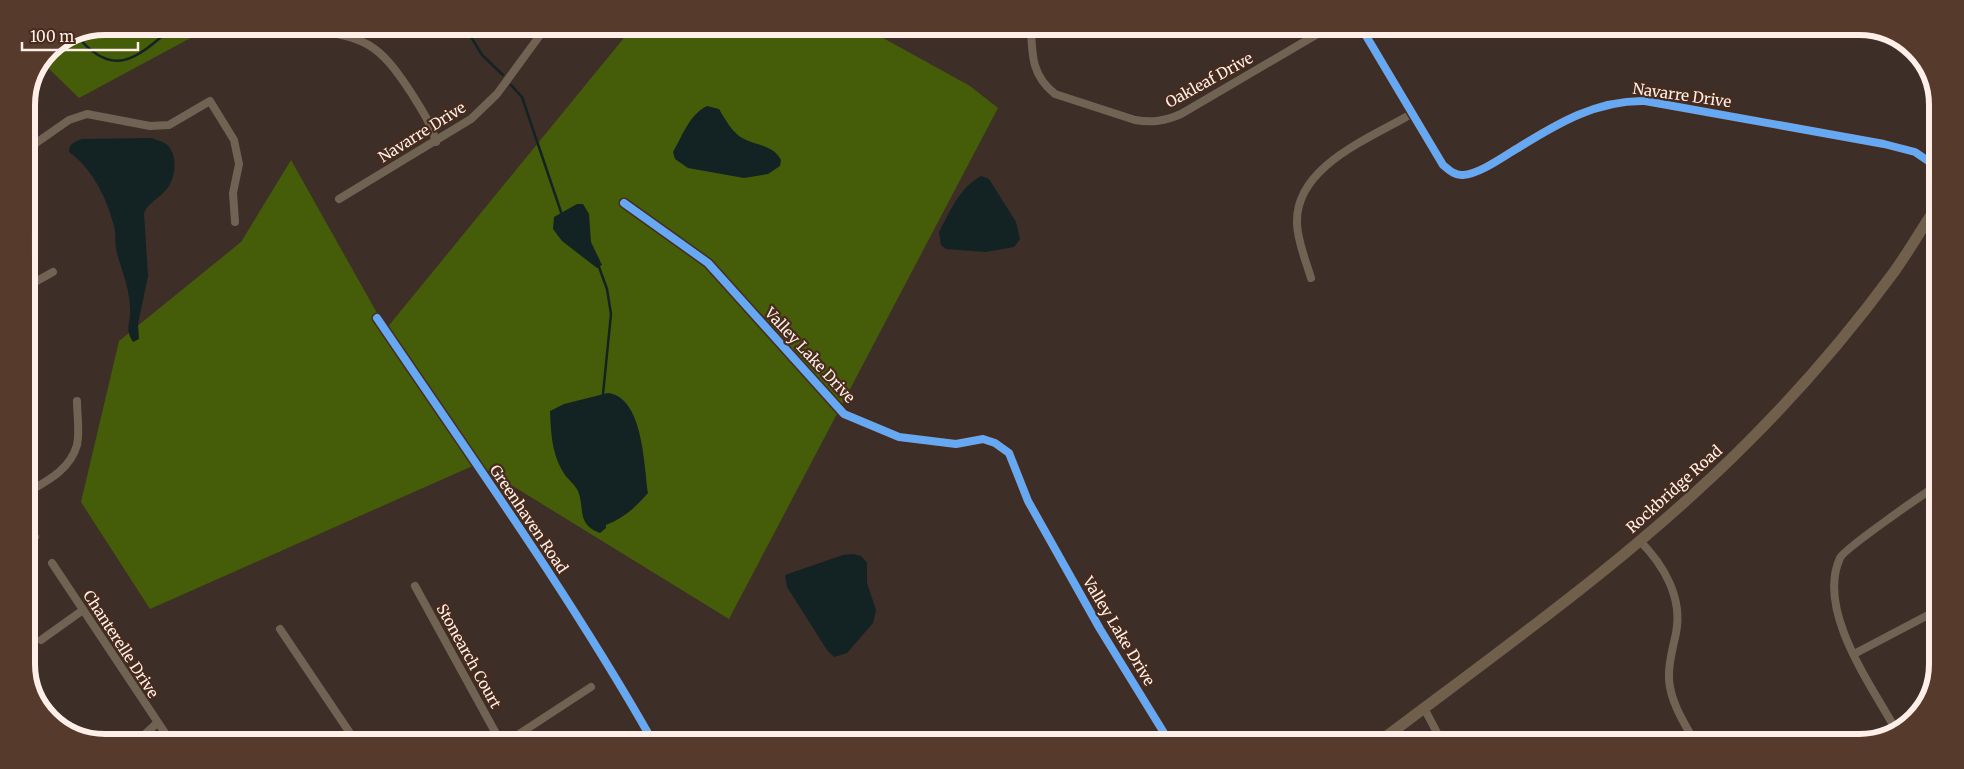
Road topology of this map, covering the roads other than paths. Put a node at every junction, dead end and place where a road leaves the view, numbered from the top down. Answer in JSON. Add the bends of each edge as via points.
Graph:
{"nodes":[{"id":1,"x":344,"y":35,"type":"edge"},
{"id":2,"x":540,"y":35,"type":"edge"},
{"id":3,"x":1032,"y":35,"type":"edge"},
{"id":4,"x":1316,"y":35,"type":"edge"},
{"id":5,"x":1366,"y":35,"type":"edge"},
{"id":6,"x":1413,"y":113,"type":"junction"},
{"id":7,"x":436,"y":142,"type":"junction"},
{"id":8,"x":35,"y":144,"type":"edge"},
{"id":9,"x":1929,"y":162,"type":"edge"},
{"id":10,"x":339,"y":199,"type":"dead end"},
{"id":11,"x":624,"y":203,"type":"dead end"},
{"id":12,"x":1929,"y":217,"type":"edge"},
{"id":13,"x":235,"y":222,"type":"dead end"},
{"id":14,"x":1925,"y":222,"type":"junction"},
{"id":15,"x":1929,"y":224,"type":"edge"},
{"id":16,"x":53,"y":272,"type":"dead end"},
{"id":17,"x":1311,"y":278,"type":"dead end"},
{"id":18,"x":35,"y":282,"type":"edge"},
{"id":19,"x":377,"y":318,"type":"dead end"},
{"id":20,"x":77,"y":401,"type":"dead end"},
{"id":21,"x":35,"y":488,"type":"edge"},
{"id":22,"x":1929,"y":491,"type":"edge"},
{"id":23,"x":1640,"y":540,"type":"junction"},
{"id":24,"x":52,"y":563,"type":"dead end"},
{"id":25,"x":415,"y":586,"type":"dead end"},
{"id":26,"x":82,"y":610,"type":"junction"},
{"id":27,"x":1929,"y":615,"type":"edge"},
{"id":28,"x":280,"y":629,"type":"dead end"},
{"id":29,"x":41,"y":640,"type":"dead end"},
{"id":30,"x":1854,"y":654,"type":"junction"},
{"id":31,"x":591,"y":687,"type":"dead end"},
{"id":32,"x":1424,"y":708,"type":"junction"},
{"id":33,"x":157,"y":723,"type":"junction"},
{"id":34,"x":1893,"y":725,"type":"edge"},
{"id":35,"x":145,"y":734,"type":"edge"},
{"id":36,"x":165,"y":734,"type":"edge"},
{"id":37,"x":351,"y":734,"type":"edge"},
{"id":38,"x":496,"y":734,"type":"edge"},
{"id":39,"x":519,"y":734,"type":"edge"},
{"id":40,"x":649,"y":734,"type":"edge"},
{"id":41,"x":1165,"y":734,"type":"edge"},
{"id":42,"x":1390,"y":734,"type":"edge"},
{"id":43,"x":1438,"y":734,"type":"edge"},
{"id":44,"x":1690,"y":734,"type":"edge"}],
"edges":[{"from":1,"to":7,"type":"street","via":[[378,51],[390,62],[425,114]]},
{"from":2,"to":7,"type":"street","name":"Navarre Drive","via":[[497,94],[471,119]]},
{"from":3,"to":4,"type":"street","name":"Oakleaf Drive","via":[[1034,67],[1038,78],[1050,91],[1146,122],[1181,114]]},
{"from":5,"to":6,"type":"street","name":"Navarre Drive"},
{"from":6,"to":9,"type":"street","name":"Navarre Drive","via":[[1443,165],[1452,173],[1464,175],[1493,163],[1559,124],[1621,100],[1645,100],[1884,144],[1915,152]]},
{"from":6,"to":17,"type":"street","via":[[1327,163],[1310,180],[1300,201],[1296,224]]},
{"from":7,"to":10,"type":"street","name":"Navarre Drive"},
{"from":8,"to":13,"type":"street","via":[[68,120],[87,114],[150,126],[169,125],[210,100],[234,140],[239,164],[233,193]]},
{"from":11,"to":41,"type":"street","name":"Valley Lake Drive","via":[[708,264],[844,414],[899,437],[956,444],[983,439],[1009,453],[1028,501],[1100,629]]},
{"from":12,"to":14,"type":"main road","name":"Rockbridge Road"},
{"from":14,"to":15,"type":"street"},
{"from":14,"to":23,"type":"main road","name":"Rockbridge Road","via":[[1895,270],[1813,372],[1749,442]]},
{"from":16,"to":18,"type":"street"},
{"from":19,"to":40,"type":"street","name":"Greenhaven Road","via":[[561,590]]},
{"from":20,"to":21,"type":"street","via":[[77,444],[68,463],[54,478]]},
{"from":22,"to":30,"type":"street","via":[[1840,556],[1834,579],[1834,602],[1840,625]]},
{"from":23,"to":32,"type":"main road","name":"Rockbridge Road"},
{"from":23,"to":44,"type":"street","via":[[1670,583],[1677,602],[1669,680],[1678,713]]},
{"from":24,"to":26,"type":"street","name":"Chanterelle Drive"},
{"from":25,"to":38,"type":"street","name":"Stonearch Court"},
{"from":26,"to":29,"type":"street"},
{"from":26,"to":33,"type":"street","name":"Chanterelle Drive"},
{"from":27,"to":30,"type":"street"},
{"from":28,"to":37,"type":"street"},
{"from":30,"to":34,"type":"street"},
{"from":31,"to":39,"type":"street"},
{"from":32,"to":42,"type":"main road","name":"Rockbridge Road"},
{"from":32,"to":43,"type":"street"},
{"from":33,"to":35,"type":"street"},
{"from":33,"to":36,"type":"street","name":"Chanterelle Drive"}]}
